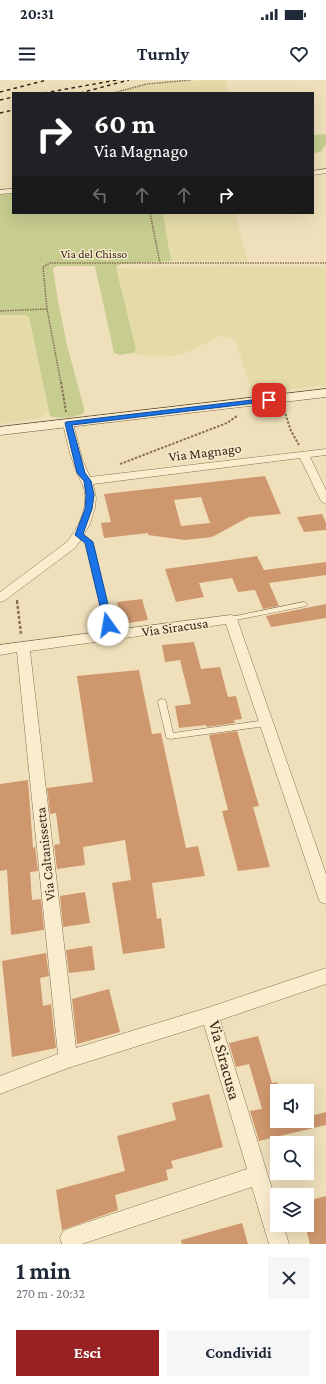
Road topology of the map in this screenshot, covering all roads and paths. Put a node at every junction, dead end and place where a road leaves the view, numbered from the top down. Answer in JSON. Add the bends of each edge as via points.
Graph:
{"nodes":[{"id":1,"x":191,"y":80,"type":"edge"},
{"id":2,"x":117,"y":92,"type":"edge"},
{"id":3,"x":326,"y":171,"type":"edge"},
{"id":4,"x":314,"y":173,"type":"edge"},
{"id":5,"x":12,"y":191,"type":"edge"},
{"id":6,"x":0,"y":192,"type":"edge"},
{"id":7,"x":150,"y":214,"type":"edge"},
{"id":8,"x":160,"y":263,"type":"junction"},
{"id":9,"x":326,"y":263,"type":"edge"},
{"id":10,"x":47,"y":308,"type":"junction"},
{"id":11,"x":0,"y":311,"type":"edge"},
{"id":12,"x":326,"y":393,"type":"edge"},
{"id":13,"x":300,"y":396,"type":"junction"},
{"id":14,"x":242,"y":412,"type":"dead end"},
{"id":15,"x":68,"y":423,"type":"junction"},
{"id":16,"x":0,"y":431,"type":"edge"},
{"id":17,"x":326,"y":452,"type":"edge"},
{"id":18,"x":304,"y":454,"type":"junction"},
{"id":19,"x":120,"y":465,"type":"dead end"},
{"id":20,"x":87,"y":481,"type":"junction"},
{"id":21,"x":326,"y":501,"type":"edge"},
{"id":22,"x":79,"y":535,"type":"junction"},
{"id":23,"x":16,"y":587,"type":"junction"},
{"id":24,"x":0,"y":598,"type":"edge"},
{"id":25,"x":304,"y":604,"type":"dead end"},
{"id":26,"x":231,"y":619,"type":"junction"},
{"id":27,"x":111,"y":636,"type":"junction"},
{"id":28,"x":23,"y":648,"type":"junction"},
{"id":29,"x":0,"y":650,"type":"edge"},
{"id":30,"x":162,"y":702,"type":"dead end"},
{"id":31,"x":266,"y":723,"type":"junction"},
{"id":32,"x":326,"y":897,"type":"edge"},
{"id":33,"x":326,"y":976,"type":"edge"},
{"id":34,"x":210,"y":1014,"type":"junction"},
{"id":35,"x":68,"y":1060,"type":"junction"},
{"id":36,"x":0,"y":1086,"type":"edge"},
{"id":37,"x":258,"y":1175,"type":"junction"},
{"id":38,"x":70,"y":1238,"type":"dead end"},
{"id":39,"x":279,"y":1244,"type":"edge"}],
"edges":[{"from":1,"to":2,"type":"path","via":[[147,84]]},
{"from":3,"to":4,"type":"street"},
{"from":5,"to":6,"type":"street"},
{"from":7,"to":8,"type":"path"},
{"from":8,"to":9,"type":"path"},
{"from":8,"to":10,"type":"path","name":"Via del Chisso","via":[[50,263],[43,266]]},
{"from":10,"to":11,"type":"path"},
{"from":10,"to":15,"type":"path"},
{"from":12,"to":13,"type":"main road"},
{"from":13,"to":15,"type":"main road"},
{"from":13,"to":18,"type":"path","via":[[296,403],[284,411],[291,431]]},
{"from":14,"to":19,"type":"path","name":"Via Magnago","via":[[227,423]]},
{"from":15,"to":16,"type":"main road"},
{"from":15,"to":20,"type":"street","via":[[81,473]]},
{"from":17,"to":18,"type":"street","name":"Via Magnago"},
{"from":18,"to":20,"type":"street","name":"Via Magnago"},
{"from":18,"to":21,"type":"street"},
{"from":20,"to":22,"type":"street","via":[[90,503]]},
{"from":22,"to":23,"type":"street","via":[[71,545]]},
{"from":22,"to":27,"type":"lane","via":[[89,542]]},
{"from":23,"to":24,"type":"street"},
{"from":23,"to":28,"type":"path"},
{"from":25,"to":26,"type":"lane","name":"Via Siracusa"},
{"from":26,"to":27,"type":"street","name":"Via Siracusa"},
{"from":26,"to":31,"type":"street"},
{"from":27,"to":28,"type":"street","name":"Via Siracusa"},
{"from":28,"to":29,"type":"street","name":"Via Siracusa"},
{"from":28,"to":35,"type":"street","name":"Via Caltanissetta"},
{"from":30,"to":31,"type":"lane","via":[[170,736]]},
{"from":31,"to":32,"type":"street"},
{"from":33,"to":34,"type":"street","name":"Via Siracusa"},
{"from":34,"to":35,"type":"street"},
{"from":34,"to":37,"type":"street","name":"Via Siracusa"},
{"from":35,"to":36,"type":"street"},
{"from":37,"to":38,"type":"street"},
{"from":37,"to":39,"type":"street","name":"Via Siracusa"}]}
